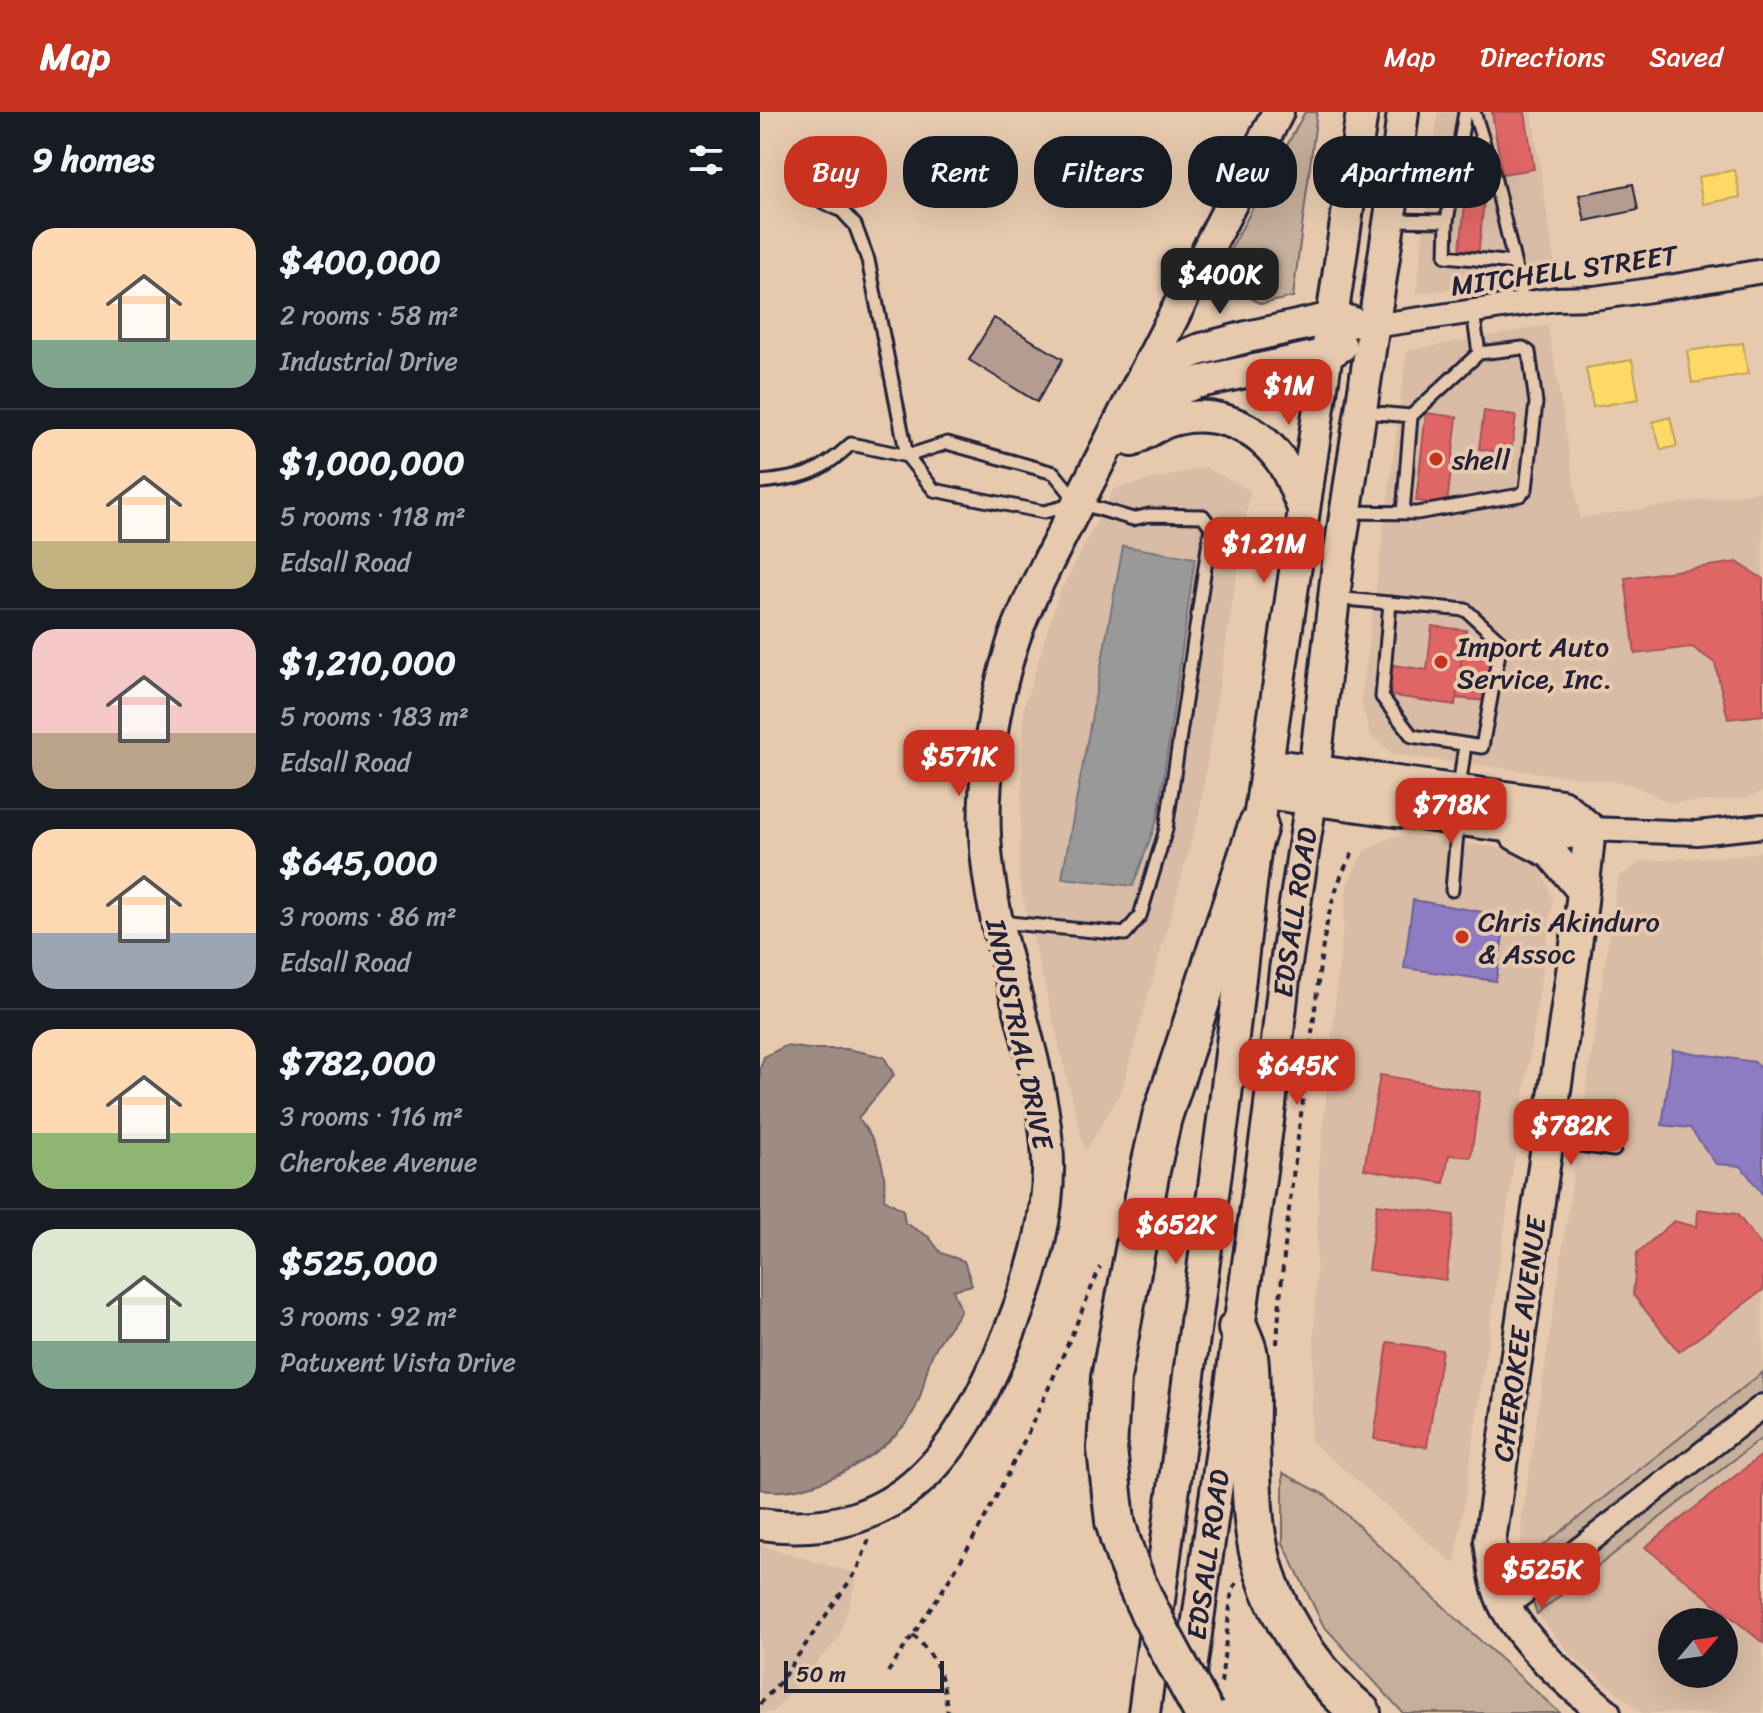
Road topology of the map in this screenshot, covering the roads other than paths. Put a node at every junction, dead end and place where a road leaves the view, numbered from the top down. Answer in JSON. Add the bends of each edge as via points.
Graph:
{"nodes":[{"id":1,"x":1278,"y":112,"type":"edge"},
{"id":2,"x":1362,"y":112,"type":"edge"},
{"id":3,"x":1403,"y":112,"type":"edge"},
{"id":4,"x":1465,"y":112,"type":"edge"},
{"id":5,"x":1474,"y":112,"type":"edge"},
{"id":6,"x":836,"y":208,"type":"edge"},
{"id":7,"x":1390,"y":220,"type":"junction"},
{"id":8,"x":1447,"y":221,"type":"junction"},
{"id":9,"x":1514,"y":263,"type":"junction"},
{"id":10,"x":1763,"y":271,"type":"edge"},
{"id":11,"x":1524,"y":305,"type":"junction"},
{"id":12,"x":1473,"y":312,"type":"junction"},
{"id":13,"x":1333,"y":318,"type":"junction"},
{"id":14,"x":1373,"y":326,"type":"junction"},
{"id":15,"x":1479,"y":353,"type":"junction"},
{"id":16,"x":1328,"y":354,"type":"junction"},
{"id":17,"x":1138,"y":385,"type":"junction"},
{"id":18,"x":1360,"y":412,"type":"junction"},
{"id":19,"x":1411,"y":416,"type":"junction"},
{"id":20,"x":1104,"y":455,"type":"junction"},
{"id":21,"x":907,"y":456,"type":"junction"},
{"id":22,"x":760,"y":482,"type":"edge"},
{"id":23,"x":1079,"y":503,"type":"junction"},
{"id":24,"x":1303,"y":508,"type":"junction"},
{"id":25,"x":1345,"y":512,"type":"junction"},
{"id":26,"x":1403,"y":513,"type":"junction"},
{"id":27,"x":1334,"y":597,"type":"junction"},
{"id":28,"x":1390,"y":603,"type":"junction"},
{"id":29,"x":1465,"y":745,"type":"junction"},
{"id":30,"x":1313,"y":786,"type":"junction"},
{"id":31,"x":1263,"y":794,"type":"junction"},
{"id":32,"x":1458,"y":806,"type":"junction"},
{"id":33,"x":1492,"y":825,"type":"junction"},
{"id":34,"x":1763,"y":826,"type":"edge"},
{"id":35,"x":1590,"y":829,"type":"junction"},
{"id":36,"x":1452,"y":890,"type":"dead end"},
{"id":37,"x":1583,"y":891,"type":"junction"},
{"id":38,"x":996,"y":921,"type":"junction"},
{"id":39,"x":1548,"y":1140,"type":"junction"},
{"id":40,"x":1614,"y":1150,"type":"dead end"},
{"id":41,"x":1238,"y":1328,"type":"junction"},
{"id":42,"x":1763,"y":1406,"type":"edge"},
{"id":43,"x":760,"y":1524,"type":"edge"},
{"id":44,"x":1505,"y":1607,"type":"junction"},
{"id":45,"x":1213,"y":1699,"type":"edge"},
{"id":46,"x":1144,"y":1713,"type":"edge"},
{"id":47,"x":1185,"y":1713,"type":"edge"},
{"id":48,"x":1361,"y":1713,"type":"edge"},
{"id":49,"x":1605,"y":1713,"type":"edge"}],
"edges":[{"from":1,"to":17,"type":"main road"},
{"from":2,"to":13,"type":"main road","name":"EDSALL ROAD"},
{"from":3,"to":7,"type":"main road","name":"EDSALL ROAD"},
{"from":4,"to":8,"type":"lane"},
{"from":5,"to":9,"type":"lane"},
{"from":6,"to":21,"type":"lane","via":[[855,225],[864,248]]},
{"from":7,"to":8,"type":"lane"},
{"from":7,"to":14,"type":"main road","name":"EDSALL ROAD"},
{"from":8,"to":9,"type":"lane","via":[[1446,256]]},
{"from":9,"to":11,"type":"lane"},
{"from":10,"to":11,"type":"street","name":"MITCHELL STREET"},
{"from":11,"to":12,"type":"street","name":"MITCHELL STREET"},
{"from":12,"to":14,"type":"street","name":"MITCHELL STREET"},
{"from":12,"to":15,"type":"lane"},
{"from":13,"to":14,"type":"main road","name":"INDUSTRIAL DRIVE"},
{"from":13,"to":16,"type":"main road","name":"EDSALL ROAD"},
{"from":13,"to":17,"type":"main road","name":"INDUSTRIAL DRIVE","via":[[1198,350]]},
{"from":14,"to":16,"type":"main road","name":"INDUSTRIAL DRIVE"},
{"from":14,"to":18,"type":"main road","name":"EDSALL ROAD"},
{"from":15,"to":19,"type":"lane"},
{"from":15,"to":26,"type":"lane","via":[[1523,348],[1529,352],[1536,403],[1526,489],[1512,498]]},
{"from":16,"to":20,"type":"main road","name":"INDUSTRIAL DRIVE","via":[[1195,383],[1168,394]]},
{"from":16,"to":24,"type":"main road","name":"EDSALL ROAD"},
{"from":17,"to":20,"type":"main road","name":"INDUSTRIAL DRIVE"},
{"from":18,"to":19,"type":"lane"},
{"from":18,"to":25,"type":"main road","name":"EDSALL ROAD"},
{"from":19,"to":26,"type":"lane"},
{"from":20,"to":23,"type":"main road","name":"INDUSTRIAL DRIVE"},
{"from":20,"to":24,"type":"main road","via":[[1166,423],[1200,415],[1228,420],[1257,435],[1280,459]]},
{"from":21,"to":22,"type":"lane","via":[[851,444],[819,470]]},
{"from":21,"to":23,"type":"lane","via":[[934,490],[1044,512]]},
{"from":21,"to":23,"type":"lane","via":[[947,443],[1054,473]]},
{"from":23,"to":38,"type":"main road","name":"INDUSTRIAL DRIVE","via":[[1022,616],[1003,675],[990,753],[985,834]]},
{"from":23,"to":38,"type":"lane","via":[[1133,519],[1203,516],[1211,527],[1166,829],[1140,916],[1125,934]]},
{"from":24,"to":31,"type":"main road","name":"EDSALL ROAD"},
{"from":25,"to":26,"type":"lane"},
{"from":25,"to":27,"type":"main road","name":"EDSALL ROAD"},
{"from":27,"to":28,"type":"lane"},
{"from":27,"to":30,"type":"main road","name":"EDSALL ROAD"},
{"from":28,"to":29,"type":"lane","via":[[1382,697],[1412,736]]},
{"from":28,"to":29,"type":"lane","via":[[1466,610],[1501,642],[1482,747]]},
{"from":29,"to":32,"type":"lane"},
{"from":30,"to":31,"type":"main road"},
{"from":30,"to":32,"type":"main road"},
{"from":30,"to":41,"type":"main road","name":"EDSALL ROAD"},
{"from":31,"to":45,"type":"highway","bridge":true,"via":[[1166,1103],[1110,1394],[1107,1449],[1122,1550],[1136,1585]]},
{"from":31,"to":46,"type":"main road","name":"EDSALL ROAD"},
{"from":32,"to":33,"type":"main road"},
{"from":32,"to":35,"type":"main road","via":[[1562,805]]},
{"from":32,"to":36,"type":"lane"},
{"from":33,"to":35,"type":"main road","via":[[1563,834]]},
{"from":33,"to":37,"type":"main road","via":[[1551,853]]},
{"from":34,"to":35,"type":"street","via":[[1697,833]]},
{"from":35,"to":37,"type":"main road","name":"CHEROKEE AVENUE"},
{"from":37,"to":39,"type":"main road","name":"CHEROKEE AVENUE"},
{"from":38,"to":43,"type":"main road","name":"INDUSTRIAL DRIVE","via":[[1047,1144],[1044,1220],[1017,1314],[972,1415],[926,1476],[881,1507],[849,1520],[811,1527]]},
{"from":39,"to":40,"type":"lane"},
{"from":39,"to":44,"type":"main road","name":"CHEROKEE AVENUE","via":[[1490,1541]]},
{"from":41,"to":47,"type":"main road","name":"EDSALL ROAD"},
{"from":41,"to":48,"type":"highway","via":[[1247,1352],[1251,1493],[1266,1575],[1299,1642]]},
{"from":42,"to":44,"type":"street"},
{"from":44,"to":49,"type":"main road","name":"CHEROKEE AVENUE","via":[[1538,1652]]}]}
